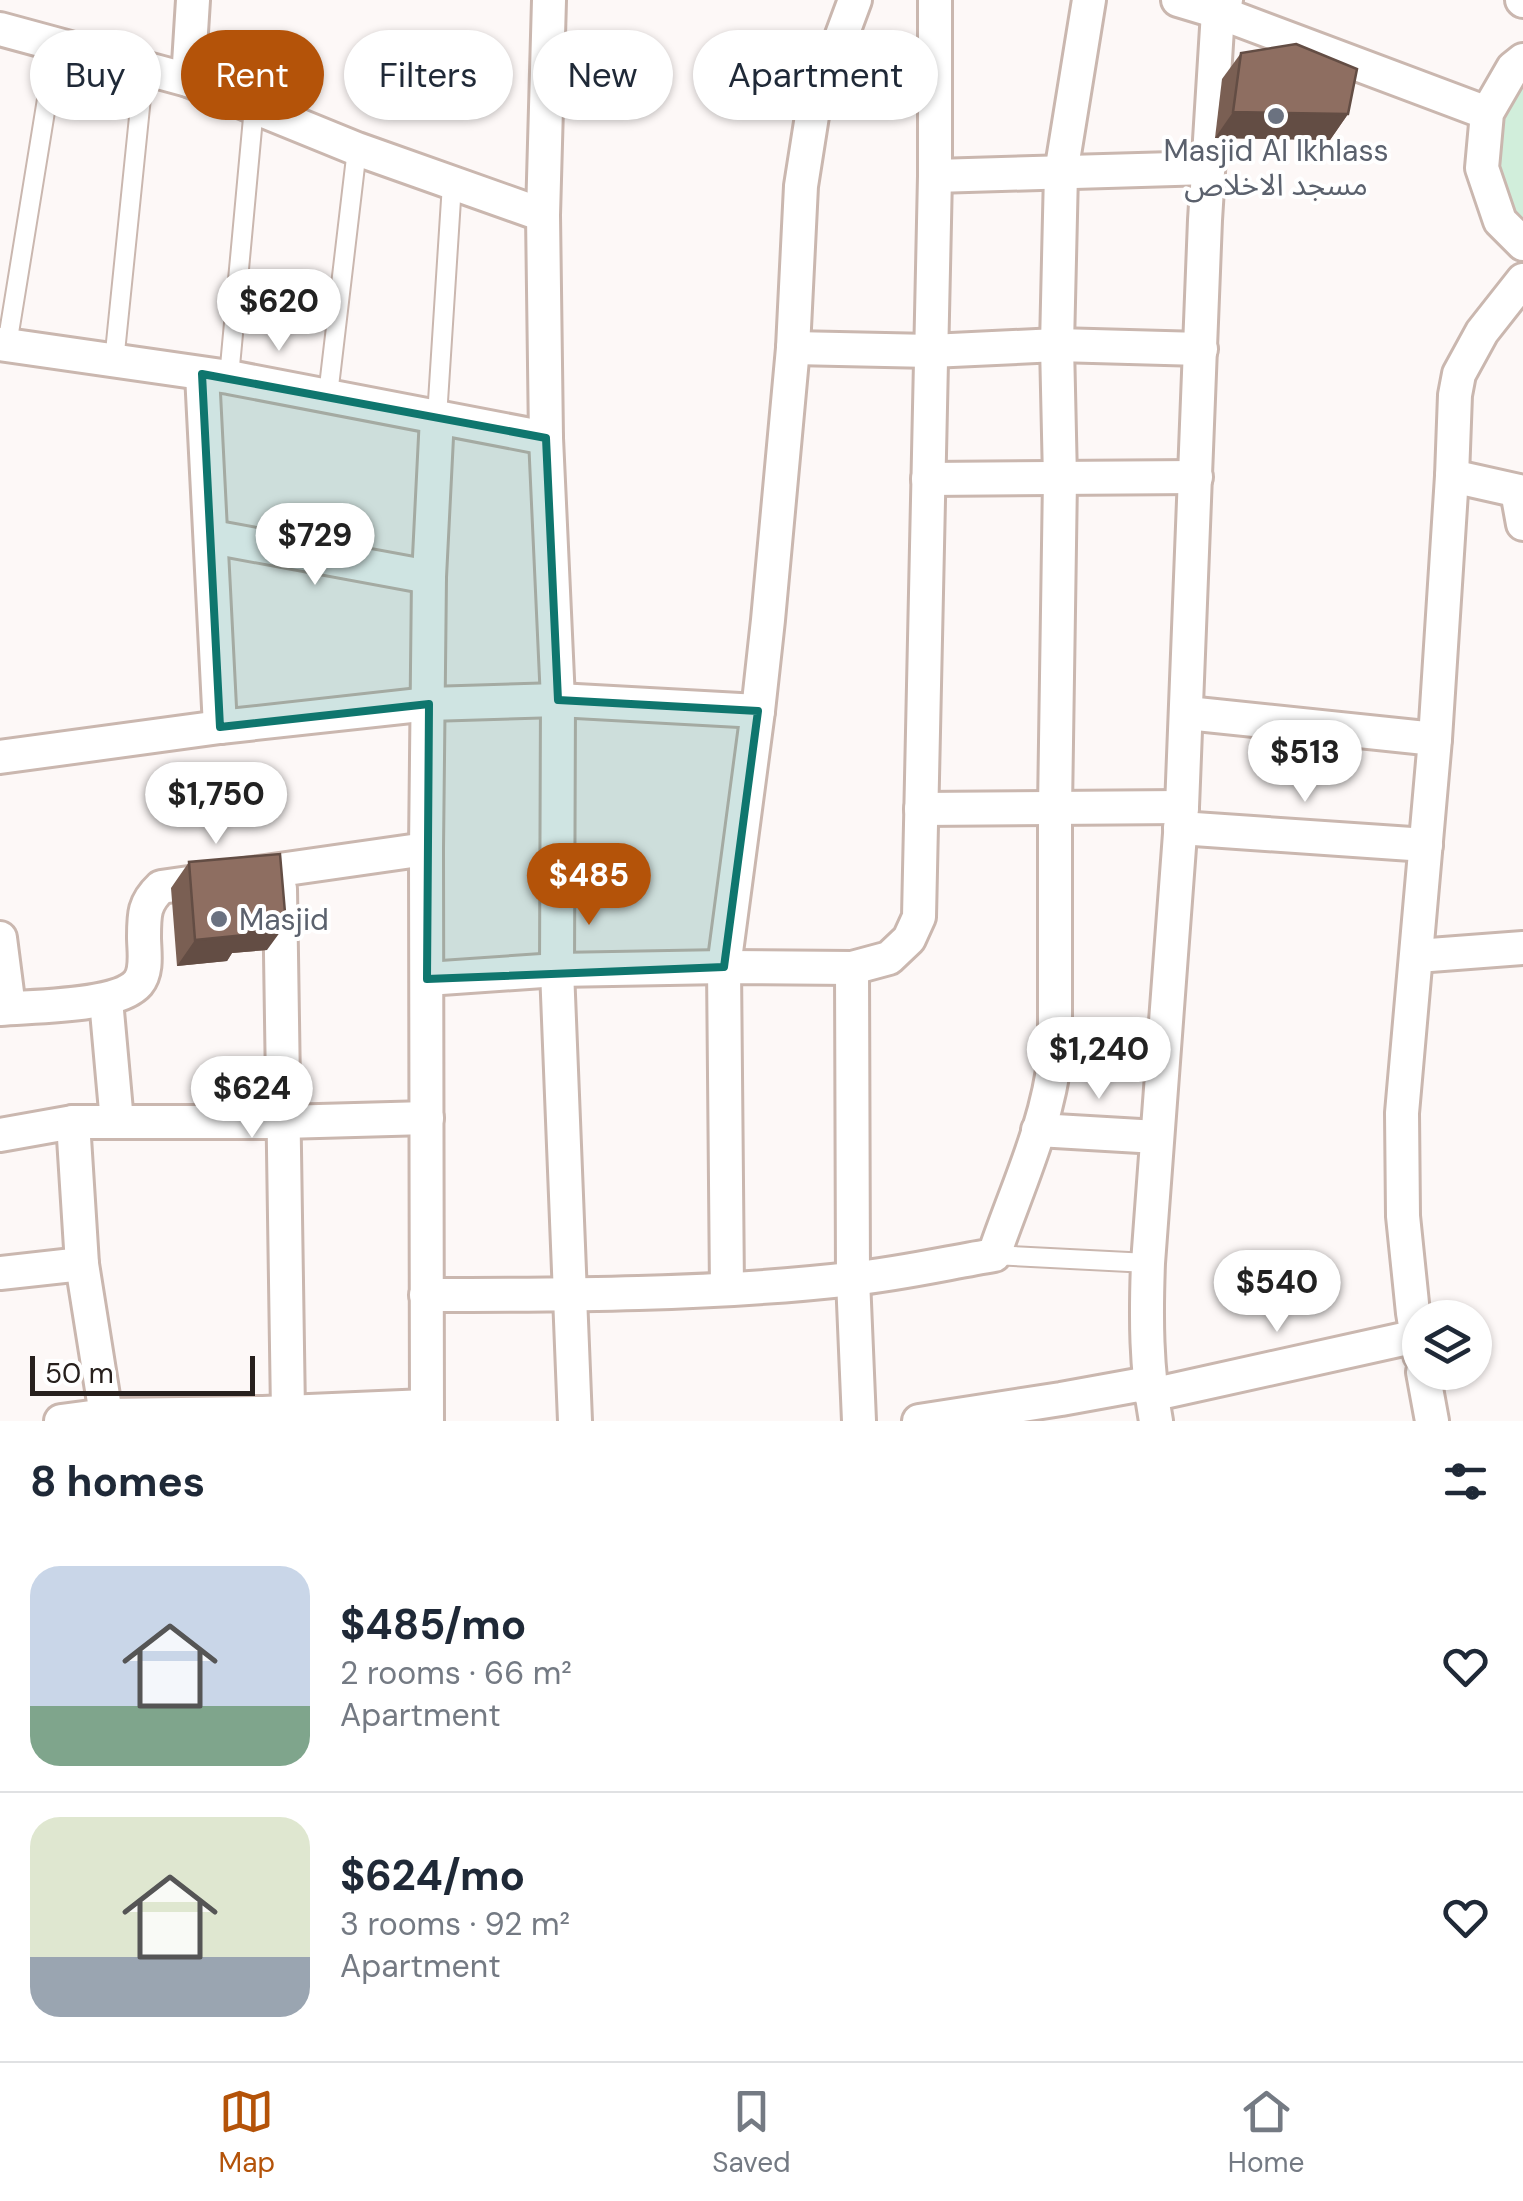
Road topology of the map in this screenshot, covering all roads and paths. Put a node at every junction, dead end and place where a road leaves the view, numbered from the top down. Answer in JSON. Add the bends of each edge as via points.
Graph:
{"nodes":[{"id":1,"x":192,"y":0,"type":"edge"},
{"id":2,"x":549,"y":0,"type":"edge"},
{"id":3,"x":856,"y":0,"type":"edge"},
{"id":4,"x":934,"y":0,"type":"edge"},
{"id":5,"x":1090,"y":0,"type":"edge"},
{"id":6,"x":1178,"y":0,"type":"edge"},
{"id":7,"x":1222,"y":6,"type":"edge"},
{"id":8,"x":0,"y":29,"type":"edge"},
{"id":9,"x":190,"y":30,"type":"edge"},
{"id":10,"x":30,"y":37,"type":"edge"},
{"id":11,"x":1523,"y":60,"type":"edge"},
{"id":12,"x":1488,"y":113,"type":"junction"},
{"id":13,"x":43,"y":120,"type":"edge"},
{"id":14,"x":139,"y":120,"type":"edge"},
{"id":15,"x":252,"y":120,"type":"edge"},
{"id":16,"x":288,"y":120,"type":"edge"},
{"id":17,"x":357,"y":148,"type":"junction"},
{"id":18,"x":1208,"y":168,"type":"junction"},
{"id":19,"x":1061,"y":173,"type":"junction"},
{"id":20,"x":935,"y":176,"type":"junction"},
{"id":21,"x":452,"y":184,"type":"junction"},
{"id":22,"x":543,"y":215,"type":"junction"},
{"id":23,"x":1523,"y":244,"type":"edge"},
{"id":24,"x":1523,"y":280,"type":"edge"},
{"id":25,"x":4,"y":344,"type":"edge"},
{"id":26,"x":1057,"y":345,"type":"junction"},
{"id":27,"x":793,"y":348,"type":"junction"},
{"id":28,"x":1201,"y":348,"type":"junction"},
{"id":29,"x":931,"y":350,"type":"junction"},
{"id":30,"x":114,"y":362,"type":"junction"},
{"id":31,"x":216,"y":376,"type":"junction"},
{"id":32,"x":328,"y":395,"type":"junction"},
{"id":33,"x":437,"y":417,"type":"junction"},
{"id":34,"x":546,"y":438,"type":"junction"},
{"id":35,"x":1452,"y":476,"type":"junction"},
{"id":36,"x":1196,"y":477,"type":"junction"},
{"id":37,"x":928,"y":479,"type":"junction"},
{"id":38,"x":1060,"y":479,"type":"junction"},
{"id":39,"x":1520,"y":491,"type":"edge"},
{"id":40,"x":1523,"y":524,"type":"edge"},
{"id":41,"x":212,"y":537,"type":"junction"},
{"id":42,"x":429,"y":577,"type":"junction"},
{"id":43,"x":558,"y":700,"type":"junction"},
{"id":44,"x":429,"y":704,"type":"junction"},
{"id":45,"x":758,"y":710,"type":"junction"},
{"id":46,"x":1187,"y":713,"type":"junction"},
{"id":47,"x":220,"y":726,"type":"junction"},
{"id":48,"x":1435,"y":739,"type":"junction"},
{"id":49,"x":0,"y":757,"type":"edge"},
{"id":50,"x":1055,"y":808,"type":"junction"},
{"id":51,"x":921,"y":809,"type":"junction"},
{"id":52,"x":1181,"y":818,"type":"junction"},
{"id":53,"x":1426,"y":845,"type":"junction"},
{"id":54,"x":426,"y":849,"type":"junction"},
{"id":55,"x":280,"y":870,"type":"junction"},
{"id":56,"x":0,"y":938,"type":"edge"},
{"id":57,"x":1523,"y":948,"type":"edge"},
{"id":58,"x":1416,"y":956,"type":"junction"},
{"id":59,"x":724,"y":967,"type":"junction"},
{"id":60,"x":852,"y":968,"type":"junction"},
{"id":61,"x":557,"y":970,"type":"junction"},
{"id":62,"x":427,"y":979,"type":"junction"},
{"id":63,"x":106,"y":1000,"type":"junction"},
{"id":64,"x":4,"y":1009,"type":"edge"},
{"id":65,"x":426,"y":1118,"type":"junction"},
{"id":66,"x":72,"y":1122,"type":"junction"},
{"id":67,"x":118,"y":1122,"type":"junction"},
{"id":68,"x":283,"y":1122,"type":"junction"},
{"id":69,"x":1038,"y":1130,"type":"junction"},
{"id":70,"x":0,"y":1135,"type":"edge"},
{"id":71,"x":1157,"y":1136,"type":"junction"},
{"id":72,"x":994,"y":1255,"type":"junction"},
{"id":73,"x":1148,"y":1263,"type":"junction"},
{"id":74,"x":82,"y":1264,"type":"junction"},
{"id":75,"x":0,"y":1274,"type":"edge"},
{"id":76,"x":853,"y":1279,"type":"junction"},
{"id":77,"x":727,"y":1288,"type":"junction"},
{"id":78,"x":426,"y":1295,"type":"junction"},
{"id":79,"x":570,"y":1296,"type":"junction"},
{"id":80,"x":1413,"y":1300,"type":"edge"},
{"id":81,"x":1402,"y":1349,"type":"edge"},
{"id":82,"x":1426,"y":1390,"type":"edge"},
{"id":83,"x":1152,"y":1400,"type":"edge"},
{"id":84,"x":427,"y":1413,"type":"edge"},
{"id":85,"x":272,"y":1415,"type":"edge"},
{"id":86,"x":106,"y":1418,"type":"edge"},
{"id":87,"x":61,"y":1421,"type":"edge"},
{"id":88,"x":575,"y":1421,"type":"edge"},
{"id":89,"x":859,"y":1421,"type":"edge"},
{"id":90,"x":919,"y":1421,"type":"edge"},
{"id":91,"x":1432,"y":1421,"type":"edge"}],
"edges":[{"from":1,"to":9,"type":"street"},
{"from":2,"to":22,"type":"street"},
{"from":3,"to":27,"type":"street","via":[[812,116],[801,186]]},
{"from":4,"to":20,"type":"street"},
{"from":5,"to":19,"type":"street"},
{"from":6,"to":7,"type":"street"},
{"from":7,"to":12,"type":"street"},
{"from":7,"to":18,"type":"street"},
{"from":8,"to":10,"type":"street"},
{"from":11,"to":12,"type":"street"},
{"from":12,"to":23,"type":"street","via":[[1482,168],[1500,220]]},
{"from":13,"to":25,"type":"lane"},
{"from":14,"to":30,"type":"lane"},
{"from":15,"to":31,"type":"lane"},
{"from":16,"to":17,"type":"street"},
{"from":17,"to":21,"type":"street"},
{"from":17,"to":32,"type":"lane"},
{"from":18,"to":19,"type":"street"},
{"from":18,"to":28,"type":"street"},
{"from":19,"to":20,"type":"street"},
{"from":19,"to":26,"type":"street"},
{"from":20,"to":29,"type":"street"},
{"from":21,"to":22,"type":"street"},
{"from":21,"to":33,"type":"lane"},
{"from":22,"to":34,"type":"street"},
{"from":24,"to":35,"type":"street","via":[[1459,374]]},
{"from":25,"to":30,"type":"street"},
{"from":26,"to":28,"type":"street"},
{"from":26,"to":29,"type":"street"},
{"from":26,"to":38,"type":"street"},
{"from":27,"to":29,"type":"street"},
{"from":27,"to":45,"type":"street"},
{"from":28,"to":36,"type":"street"},
{"from":29,"to":37,"type":"street"},
{"from":30,"to":31,"type":"street"},
{"from":31,"to":32,"type":"street"},
{"from":31,"to":41,"type":"street"},
{"from":32,"to":33,"type":"street"},
{"from":33,"to":34,"type":"street"},
{"from":33,"to":42,"type":"street"},
{"from":34,"to":43,"type":"street"},
{"from":35,"to":39,"type":"street"},
{"from":35,"to":48,"type":"street"},
{"from":36,"to":38,"type":"street"},
{"from":36,"to":46,"type":"street"},
{"from":37,"to":38,"type":"street"},
{"from":37,"to":51,"type":"street"},
{"from":38,"to":50,"type":"street"},
{"from":39,"to":40,"type":"street"},
{"from":41,"to":42,"type":"street"},
{"from":41,"to":47,"type":"street"},
{"from":42,"to":44,"type":"street"},
{"from":43,"to":44,"type":"street"},
{"from":43,"to":45,"type":"street"},
{"from":43,"to":61,"type":"street"},
{"from":44,"to":47,"type":"street"},
{"from":44,"to":54,"type":"street"},
{"from":45,"to":59,"type":"street"},
{"from":46,"to":48,"type":"street"},
{"from":46,"to":52,"type":"street"},
{"from":47,"to":49,"type":"street"},
{"from":48,"to":53,"type":"street"},
{"from":50,"to":51,"type":"street"},
{"from":50,"to":52,"type":"street"},
{"from":50,"to":69,"type":"street","via":[[1055,1055]]},
{"from":51,"to":60,"type":"street","via":[[919,917],[889,958]]},
{"from":52,"to":53,"type":"street"},
{"from":52,"to":71,"type":"street"},
{"from":53,"to":58,"type":"street"},
{"from":54,"to":55,"type":"street"},
{"from":54,"to":62,"type":"street"},
{"from":55,"to":63,"type":"street","via":[[161,886],[144,915],[141,980]]},
{"from":55,"to":68,"type":"street"},
{"from":56,"to":64,"type":"street"},
{"from":57,"to":58,"type":"street"},
{"from":58,"to":80,"type":"street","via":[[1402,1112]]},
{"from":59,"to":60,"type":"street"},
{"from":59,"to":61,"type":"street"},
{"from":59,"to":77,"type":"street"},
{"from":60,"to":76,"type":"street"},
{"from":61,"to":62,"type":"street"},
{"from":61,"to":79,"type":"street"},
{"from":62,"to":65,"type":"street"},
{"from":63,"to":64,"type":"street"},
{"from":63,"to":67,"type":"street"},
{"from":65,"to":68,"type":"street"},
{"from":65,"to":78,"type":"street"},
{"from":66,"to":67,"type":"street"},
{"from":66,"to":70,"type":"street"},
{"from":66,"to":74,"type":"street"},
{"from":67,"to":68,"type":"street"},
{"from":68,"to":85,"type":"street"},
{"from":69,"to":71,"type":"street"},
{"from":69,"to":72,"type":"street"},
{"from":71,"to":73,"type":"street"},
{"from":72,"to":73,"type":"lane"},
{"from":72,"to":76,"type":"street"},
{"from":73,"to":83,"type":"street"},
{"from":74,"to":75,"type":"street"},
{"from":74,"to":86,"type":"street"},
{"from":76,"to":77,"type":"street"},
{"from":76,"to":89,"type":"street"},
{"from":77,"to":79,"type":"street"},
{"from":78,"to":79,"type":"street"},
{"from":78,"to":84,"type":"street"},
{"from":79,"to":88,"type":"street"},
{"from":81,"to":83,"type":"street"},
{"from":82,"to":91,"type":"street"},
{"from":83,"to":90,"type":"street","via":[[1061,1399]]},
{"from":84,"to":85,"type":"street"},
{"from":85,"to":86,"type":"street"},
{"from":86,"to":87,"type":"street"}]}
